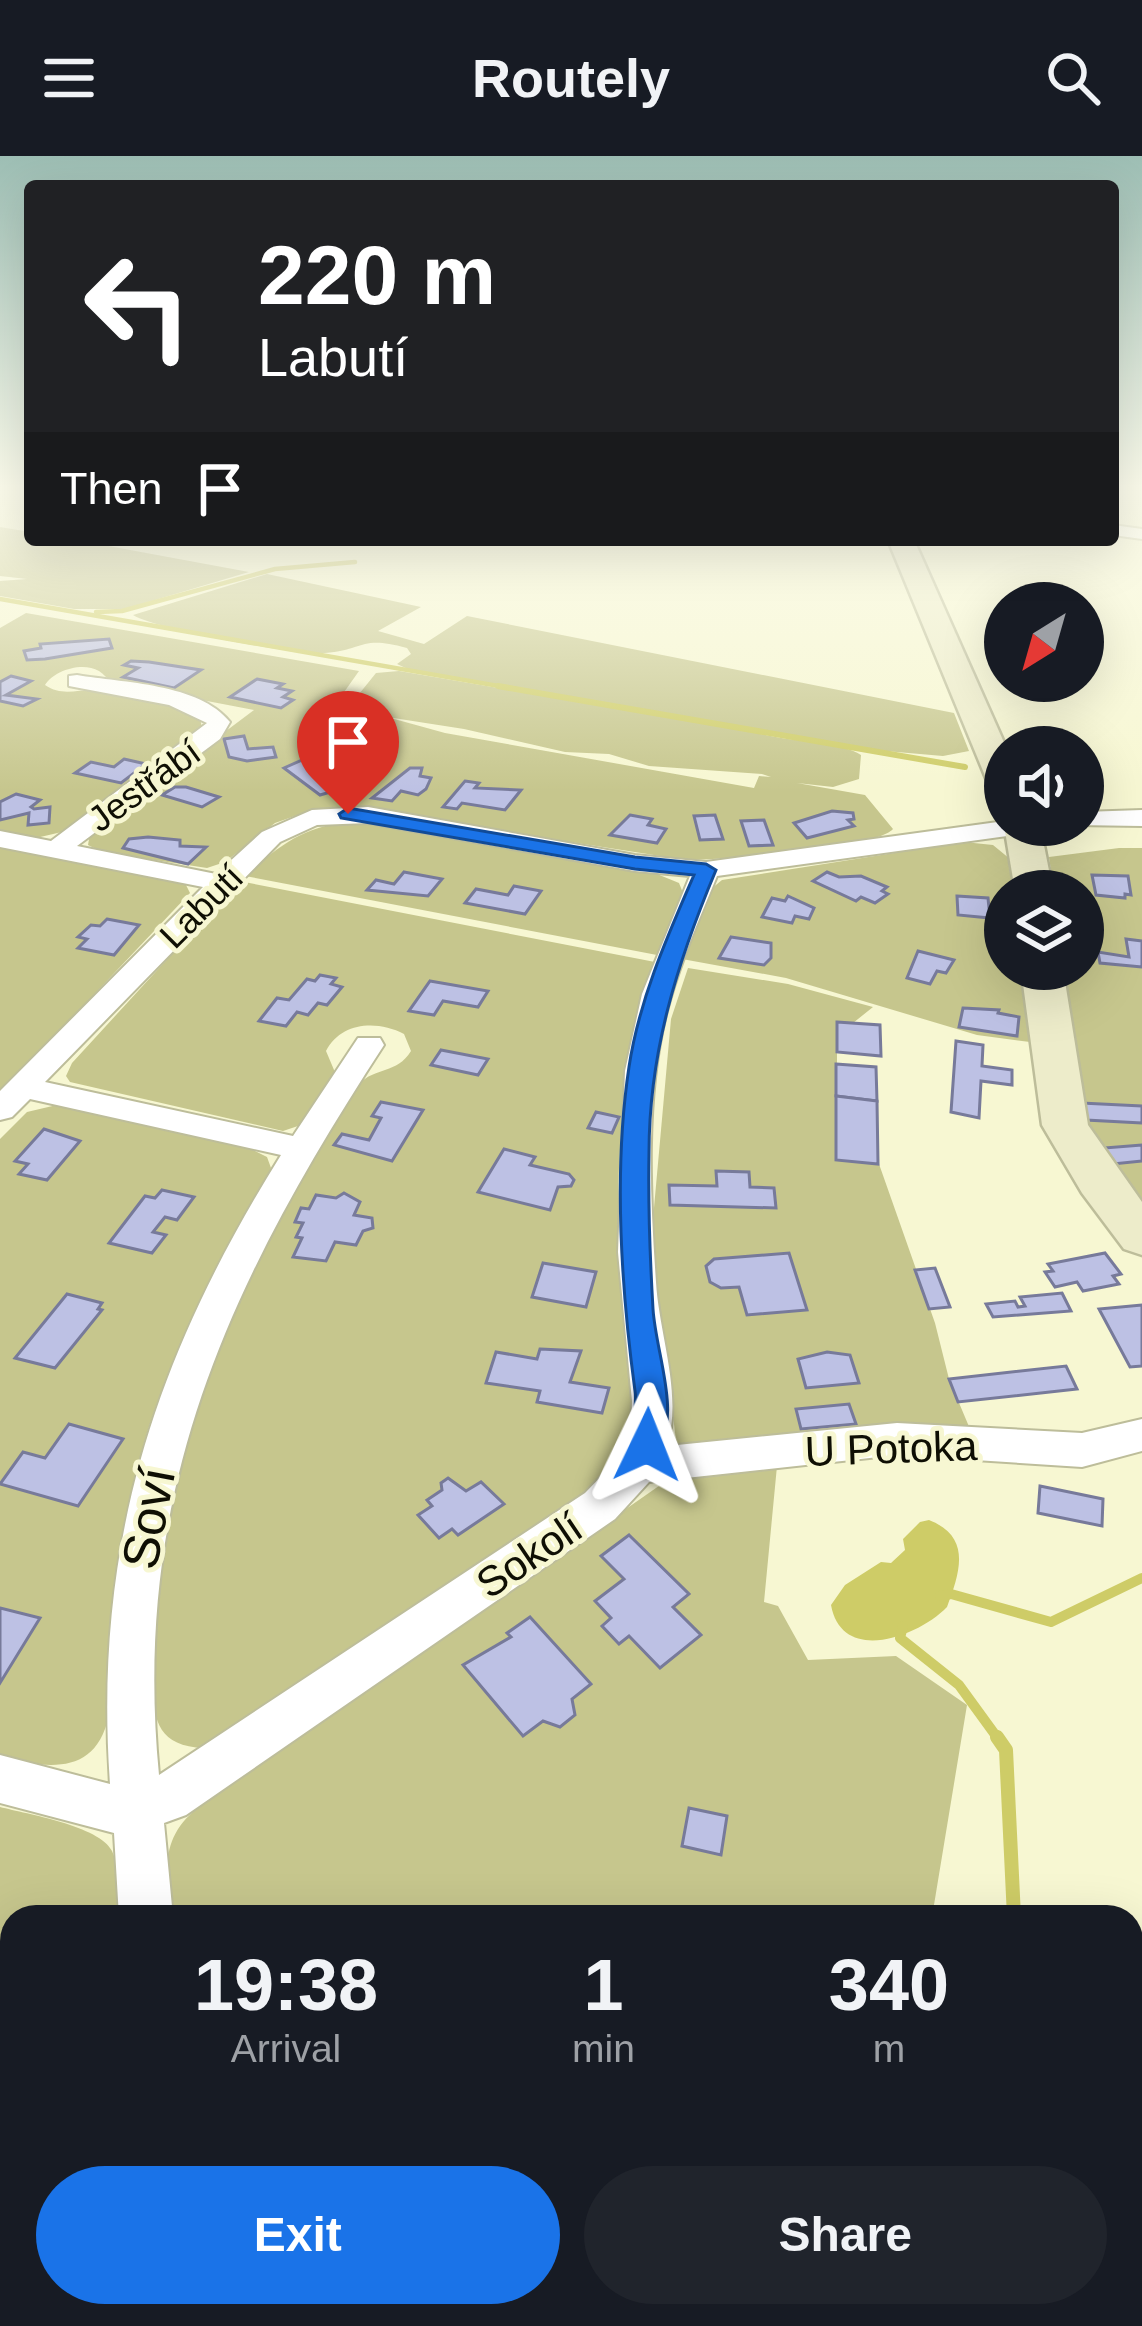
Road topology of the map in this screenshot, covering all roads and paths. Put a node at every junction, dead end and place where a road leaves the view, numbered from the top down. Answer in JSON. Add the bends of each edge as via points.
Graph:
{"nodes":[{"id":1,"x":922,"y":589,"type":"edge"},
{"id":2,"x":77,"y":681,"type":"dead end"},
{"id":3,"x":984,"y":734,"type":"edge"},
{"id":4,"x":1142,"y":818,"type":"edge"},
{"id":5,"x":1104,"y":819,"type":"edge"},
{"id":6,"x":984,"y":831,"type":"edge"},
{"id":7,"x":0,"y":839,"type":"edge"},
{"id":8,"x":56,"y":849,"type":"junction"},
{"id":9,"x":706,"y":870,"type":"junction"},
{"id":10,"x":222,"y":883,"type":"junction"},
{"id":11,"x":1045,"y":990,"type":"edge"},
{"id":12,"x":369,"y":1045,"type":"dead end"},
{"id":13,"x":11,"y":1099,"type":"edge"},
{"id":14,"x":298,"y":1148,"type":"junction"},
{"id":15,"x":1142,"y":1237,"type":"edge"},
{"id":16,"x":1142,"y":1436,"type":"edge"},
{"id":17,"x":638,"y":1466,"type":"junction"},
{"id":18,"x":0,"y":1779,"type":"edge"},
{"id":19,"x":140,"y":1805,"type":"junction"},
{"id":20,"x":145,"y":1905,"type":"edge"}],
"edges":[{"from":1,"to":3,"type":"street"},
{"from":2,"to":8,"type":"street","name":"Jestřábí","via":[[191,704],[219,722]]},
{"from":4,"to":5,"type":"street"},
{"from":6,"to":9,"type":"street","name":"Labutí"},
{"from":7,"to":8,"type":"street"},
{"from":8,"to":10,"type":"street"},
{"from":9,"to":10,"type":"street","name":"Labutí","via":[[348,814],[282,830]]},
{"from":9,"to":17,"type":"street","via":[[668,959],[641,1066],[639,1313],[652,1428]]},
{"from":10,"to":13,"type":"street","name":"Labutí"},
{"from":11,"to":15,"type":"street","via":[[1065,1125]]},
{"from":12,"to":14,"type":"street","name":"Soví"},
{"from":13,"to":14,"type":"street"},
{"from":14,"to":19,"type":"street","name":"Soví","via":[[188,1368],[152,1483],[129,1662]]},
{"from":16,"to":17,"type":"street","name":"U Potoka","via":[[1082,1450],[897,1439]]},
{"from":17,"to":19,"type":"street","name":"Sokolí","via":[[600,1506],[181,1792]]},
{"from":18,"to":19,"type":"street","name":"Sokolí","via":[[93,1806]]},
{"from":19,"to":20,"type":"street","name":"Soví"}]}
